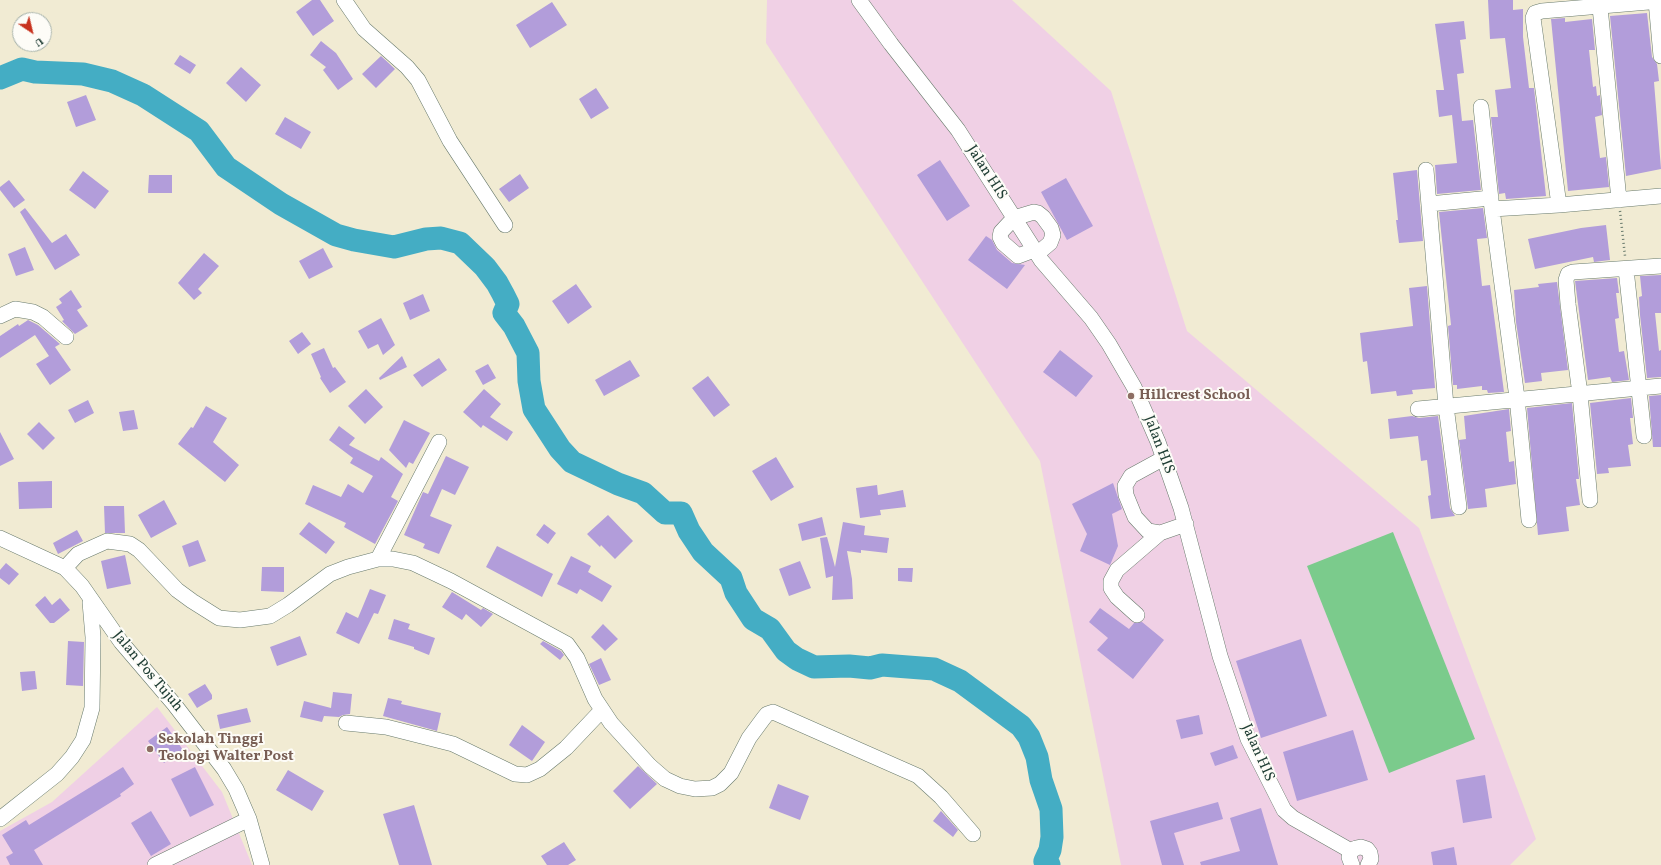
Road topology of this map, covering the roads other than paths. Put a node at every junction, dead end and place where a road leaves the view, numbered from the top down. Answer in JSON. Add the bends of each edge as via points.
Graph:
{"nodes":[{"id":1,"x":344,"y":0,"type":"edge"},
{"id":2,"x":859,"y":0,"type":"edge"},
{"id":3,"x":1658,"y":1,"type":"edge"},
{"id":4,"x":1582,"y":4,"type":"edge"},
{"id":5,"x":1600,"y":7,"type":"junction"},
{"id":6,"x":1661,"y":56,"type":"edge"},
{"id":7,"x":1481,"y":107,"type":"dead end"},
{"id":8,"x":1426,"y":170,"type":"dead end"},
{"id":9,"x":1661,"y":196,"type":"edge"},
{"id":10,"x":1618,"y":200,"type":"junction"},
{"id":11,"x":1491,"y":203,"type":"junction"},
{"id":12,"x":1429,"y":204,"type":"junction"},
{"id":13,"x":1559,"y":205,"type":"junction"},
{"id":14,"x":1014,"y":218,"type":"junction"},
{"id":15,"x":505,"y":224,"type":"dead end"},
{"id":16,"x":1035,"y":252,"type":"junction"},
{"id":17,"x":1661,"y":266,"type":"edge"},
{"id":18,"x":1626,"y":269,"type":"junction"},
{"id":19,"x":0,"y":316,"type":"edge"},
{"id":20,"x":66,"y":337,"type":"dead end"},
{"id":21,"x":1661,"y":386,"type":"edge"},
{"id":22,"x":1639,"y":388,"type":"junction"},
{"id":23,"x":1580,"y":394,"type":"junction"},
{"id":24,"x":1517,"y":398,"type":"junction"},
{"id":25,"x":1446,"y":406,"type":"junction"},
{"id":26,"x":1418,"y":409,"type":"dead end"},
{"id":27,"x":1644,"y":436,"type":"dead end"},
{"id":28,"x":439,"y":442,"type":"dead end"},
{"id":29,"x":1164,"y":458,"type":"junction"},
{"id":30,"x":1590,"y":500,"type":"dead end"},
{"id":31,"x":1459,"y":508,"type":"dead end"},
{"id":32,"x":1529,"y":520,"type":"dead end"},
{"id":33,"x":1186,"y":524,"type":"junction"},
{"id":34,"x":1160,"y":533,"type":"junction"},
{"id":35,"x":0,"y":538,"type":"edge"},
{"id":36,"x":378,"y":559,"type":"junction"},
{"id":37,"x":65,"y":568,"type":"junction"},
{"id":38,"x":90,"y":598,"type":"junction"},
{"id":39,"x":1137,"y":615,"type":"dead end"},
{"id":40,"x":602,"y":710,"type":"junction"},
{"id":41,"x":346,"y":722,"type":"dead end"},
{"id":42,"x":0,"y":819,"type":"edge"},
{"id":43,"x":249,"y":819,"type":"junction"},
{"id":44,"x":973,"y":834,"type":"dead end"},
{"id":45,"x":1351,"y":858,"type":"edge"},
{"id":46,"x":155,"y":865,"type":"edge"},
{"id":47,"x":262,"y":865,"type":"edge"},
{"id":48,"x":1368,"y":865,"type":"edge"}],
"edges":[{"from":1,"to":15,"type":"street","via":[[364,29],[418,80],[450,141]]},
{"from":2,"to":14,"type":"street","name":"Jalan HIS","via":[[958,130]]},
{"from":3,"to":5,"type":"street"},
{"from":3,"to":6,"type":"street"},
{"from":4,"to":5,"type":"street"},
{"from":4,"to":13,"type":"street","via":[[1538,11],[1533,18]]},
{"from":5,"to":10,"type":"street"},
{"from":7,"to":11,"type":"street"},
{"from":8,"to":12,"type":"street"},
{"from":9,"to":10,"type":"street"},
{"from":10,"to":13,"type":"street"},
{"from":11,"to":12,"type":"street"},
{"from":11,"to":13,"type":"street"},
{"from":11,"to":24,"type":"street"},
{"from":12,"to":25,"type":"street"},
{"from":14,"to":16,"type":"street","name":"Jalan HIS"},
{"from":14,"to":16,"type":"street","via":[[1001,232],[1003,243],[1018,256]]},
{"from":14,"to":16,"type":"street","via":[[1034,212],[1048,222],[1052,239],[1045,248]]},
{"from":16,"to":29,"type":"street","name":"Jalan HIS","via":[[1110,344],[1134,387]]},
{"from":17,"to":18,"type":"street"},
{"from":18,"to":22,"type":"street"},
{"from":18,"to":23,"type":"street","via":[[1568,274],[1568,304]]},
{"from":19,"to":20,"type":"street","via":[[15,309],[33,312],[43,317]]},
{"from":21,"to":22,"type":"street"},
{"from":22,"to":23,"type":"street"},
{"from":22,"to":27,"type":"street"},
{"from":23,"to":24,"type":"street"},
{"from":23,"to":30,"type":"street"},
{"from":24,"to":25,"type":"street"},
{"from":24,"to":32,"type":"street"},
{"from":25,"to":26,"type":"street"},
{"from":25,"to":31,"type":"street"},
{"from":28,"to":36,"type":"street"},
{"from":29,"to":33,"type":"street","name":"Jalan HIS"},
{"from":29,"to":34,"type":"street","via":[[1131,476],[1125,486],[1130,507],[1136,517],[1148,531]]},
{"from":33,"to":34,"type":"street"},
{"from":33,"to":45,"type":"street","name":"Jalan HIS","via":[[1220,656],[1248,739],[1279,803],[1293,818]]},
{"from":34,"to":39,"type":"street","via":[[1117,570],[1111,581],[1111,588],[1116,597]]},
{"from":35,"to":37,"type":"street","name":"Jalan Pos Tujuh"},
{"from":36,"to":37,"type":"street","via":[[330,574],[270,616],[240,620],[220,618],[192,602],[130,544],[107,541],[78,554]]},
{"from":36,"to":40,"type":"street","via":[[413,563],[563,641],[571,648]]},
{"from":37,"to":38,"type":"street","name":"Jalan Pos Tujuh"},
{"from":38,"to":42,"type":"street","via":[[93,637],[92,708],[83,740],[57,774]]},
{"from":38,"to":43,"type":"street","name":"Jalan Pos Tujuh","via":[[121,642],[208,746],[236,789]]},
{"from":40,"to":41,"type":"street","via":[[566,748],[540,769],[527,775],[515,774],[453,744],[386,727]]},
{"from":40,"to":44,"type":"street","via":[[611,723],[665,779],[680,786],[700,789],[720,784],[731,773],[749,738],[767,714],[772,712],[781,715],[918,776],[941,797]]},
{"from":43,"to":46,"type":"street"},
{"from":43,"to":47,"type":"street","name":"Jalan Pos Tujuh"},
{"from":45,"to":48,"type":"street","name":"Jalan HIS","via":[[1356,848],[1366,849],[1371,859]]}]}
